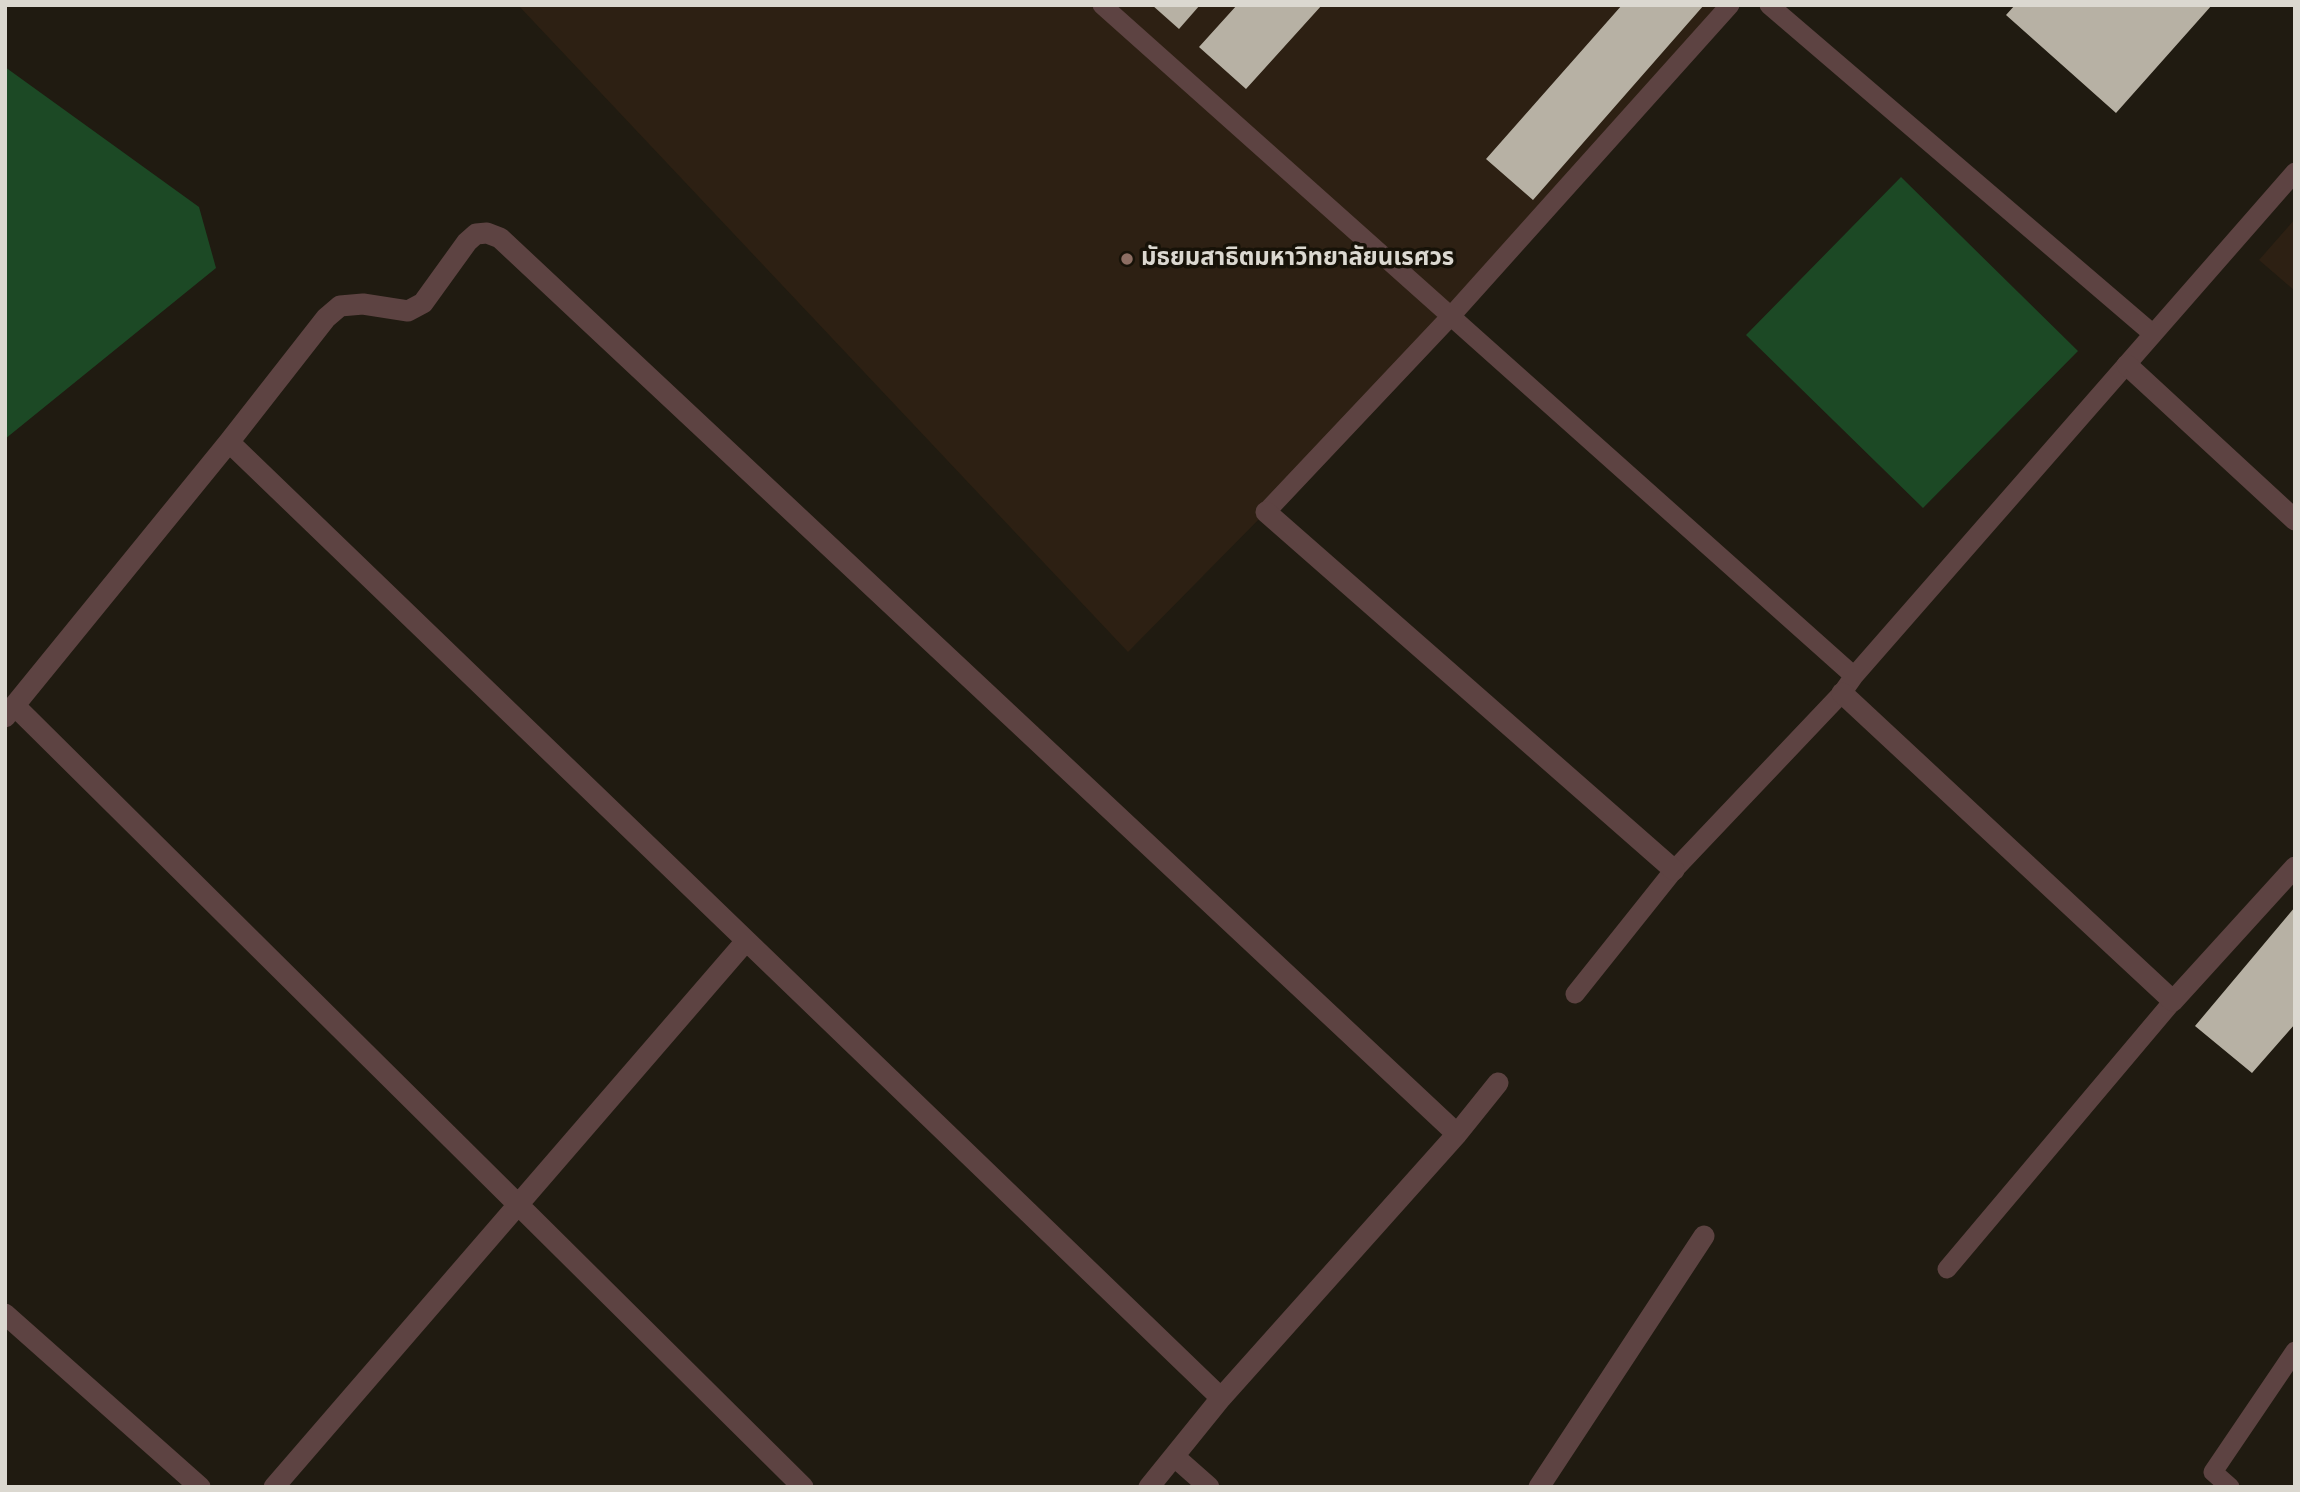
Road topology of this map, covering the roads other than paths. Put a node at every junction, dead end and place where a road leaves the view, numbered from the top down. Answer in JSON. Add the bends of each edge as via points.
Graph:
{"nodes":[{"id":1,"x":1102,"y":5,"type":"edge"},
{"id":2,"x":1730,"y":5,"type":"edge"},
{"id":3,"x":1769,"y":5,"type":"edge"},
{"id":4,"x":2295,"y":172,"type":"edge"},
{"id":5,"x":1451,"y":316,"type":"junction"},
{"id":6,"x":2153,"y":334,"type":"junction"},
{"id":7,"x":2127,"y":365,"type":"junction"},
{"id":8,"x":229,"y":442,"type":"junction"},
{"id":9,"x":1266,"y":512,"type":"joint"},
{"id":10,"x":2295,"y":520,"type":"edge"},
{"id":11,"x":1854,"y":676,"type":"junction"},
{"id":12,"x":1842,"y":693,"type":"junction"},
{"id":13,"x":10,"y":712,"type":"edge"},
{"id":14,"x":2295,"y":867,"type":"edge"},
{"id":15,"x":1674,"y":870,"type":"junction"},
{"id":16,"x":746,"y":941,"type":"junction"},
{"id":17,"x":1575,"y":994,"type":"dead end"},
{"id":18,"x":2173,"y":1001,"type":"junction"},
{"id":19,"x":1498,"y":1083,"type":"dead end"},
{"id":20,"x":1457,"y":1133,"type":"junction"},
{"id":21,"x":519,"y":1206,"type":"junction"},
{"id":22,"x":1704,"y":1236,"type":"dead end"},
{"id":23,"x":1947,"y":1269,"type":"dead end"},
{"id":24,"x":5,"y":1314,"type":"edge"},
{"id":25,"x":2295,"y":1352,"type":"edge"},
{"id":26,"x":1221,"y":1398,"type":"junction"},
{"id":27,"x":1175,"y":1457,"type":"junction"},
{"id":28,"x":200,"y":1487,"type":"edge"},
{"id":29,"x":274,"y":1487,"type":"edge"},
{"id":30,"x":803,"y":1487,"type":"edge"},
{"id":31,"x":1149,"y":1487,"type":"edge"},
{"id":32,"x":1209,"y":1487,"type":"edge"},
{"id":33,"x":1539,"y":1487,"type":"edge"},
{"id":34,"x":2230,"y":1487,"type":"edge"}],
"edges":[{"from":1,"to":5,"type":"lane"},
{"from":2,"to":5,"type":"lane"},
{"from":3,"to":6,"type":"lane"},
{"from":4,"to":6,"type":"lane"},
{"from":5,"to":9,"type":"lane"},
{"from":5,"to":11,"type":"lane"},
{"from":6,"to":7,"type":"lane"},
{"from":7,"to":10,"type":"street"},
{"from":7,"to":11,"type":"lane"},
{"from":8,"to":13,"type":"street"},
{"from":8,"to":16,"type":"street"},
{"from":8,"to":20,"type":"street","via":[[340,306],[363,304],[408,311],[423,303],[476,234],[500,238]]},
{"from":9,"to":15,"type":"street"},
{"from":11,"to":12,"type":"lane"},
{"from":12,"to":15,"type":"lane"},
{"from":12,"to":18,"type":"street"},
{"from":13,"to":21,"type":"street"},
{"from":14,"to":18,"type":"street"},
{"from":15,"to":17,"type":"lane"},
{"from":16,"to":21,"type":"street"},
{"from":16,"to":26,"type":"street"},
{"from":18,"to":23,"type":"lane"},
{"from":19,"to":20,"type":"street"},
{"from":20,"to":26,"type":"street"},
{"from":21,"to":29,"type":"street"},
{"from":21,"to":30,"type":"street"},
{"from":22,"to":33,"type":"street"},
{"from":24,"to":28,"type":"street"},
{"from":25,"to":34,"type":"lane","via":[[2213,1472]]},
{"from":26,"to":27,"type":"street"},
{"from":27,"to":31,"type":"street"},
{"from":27,"to":32,"type":"street"}]}
